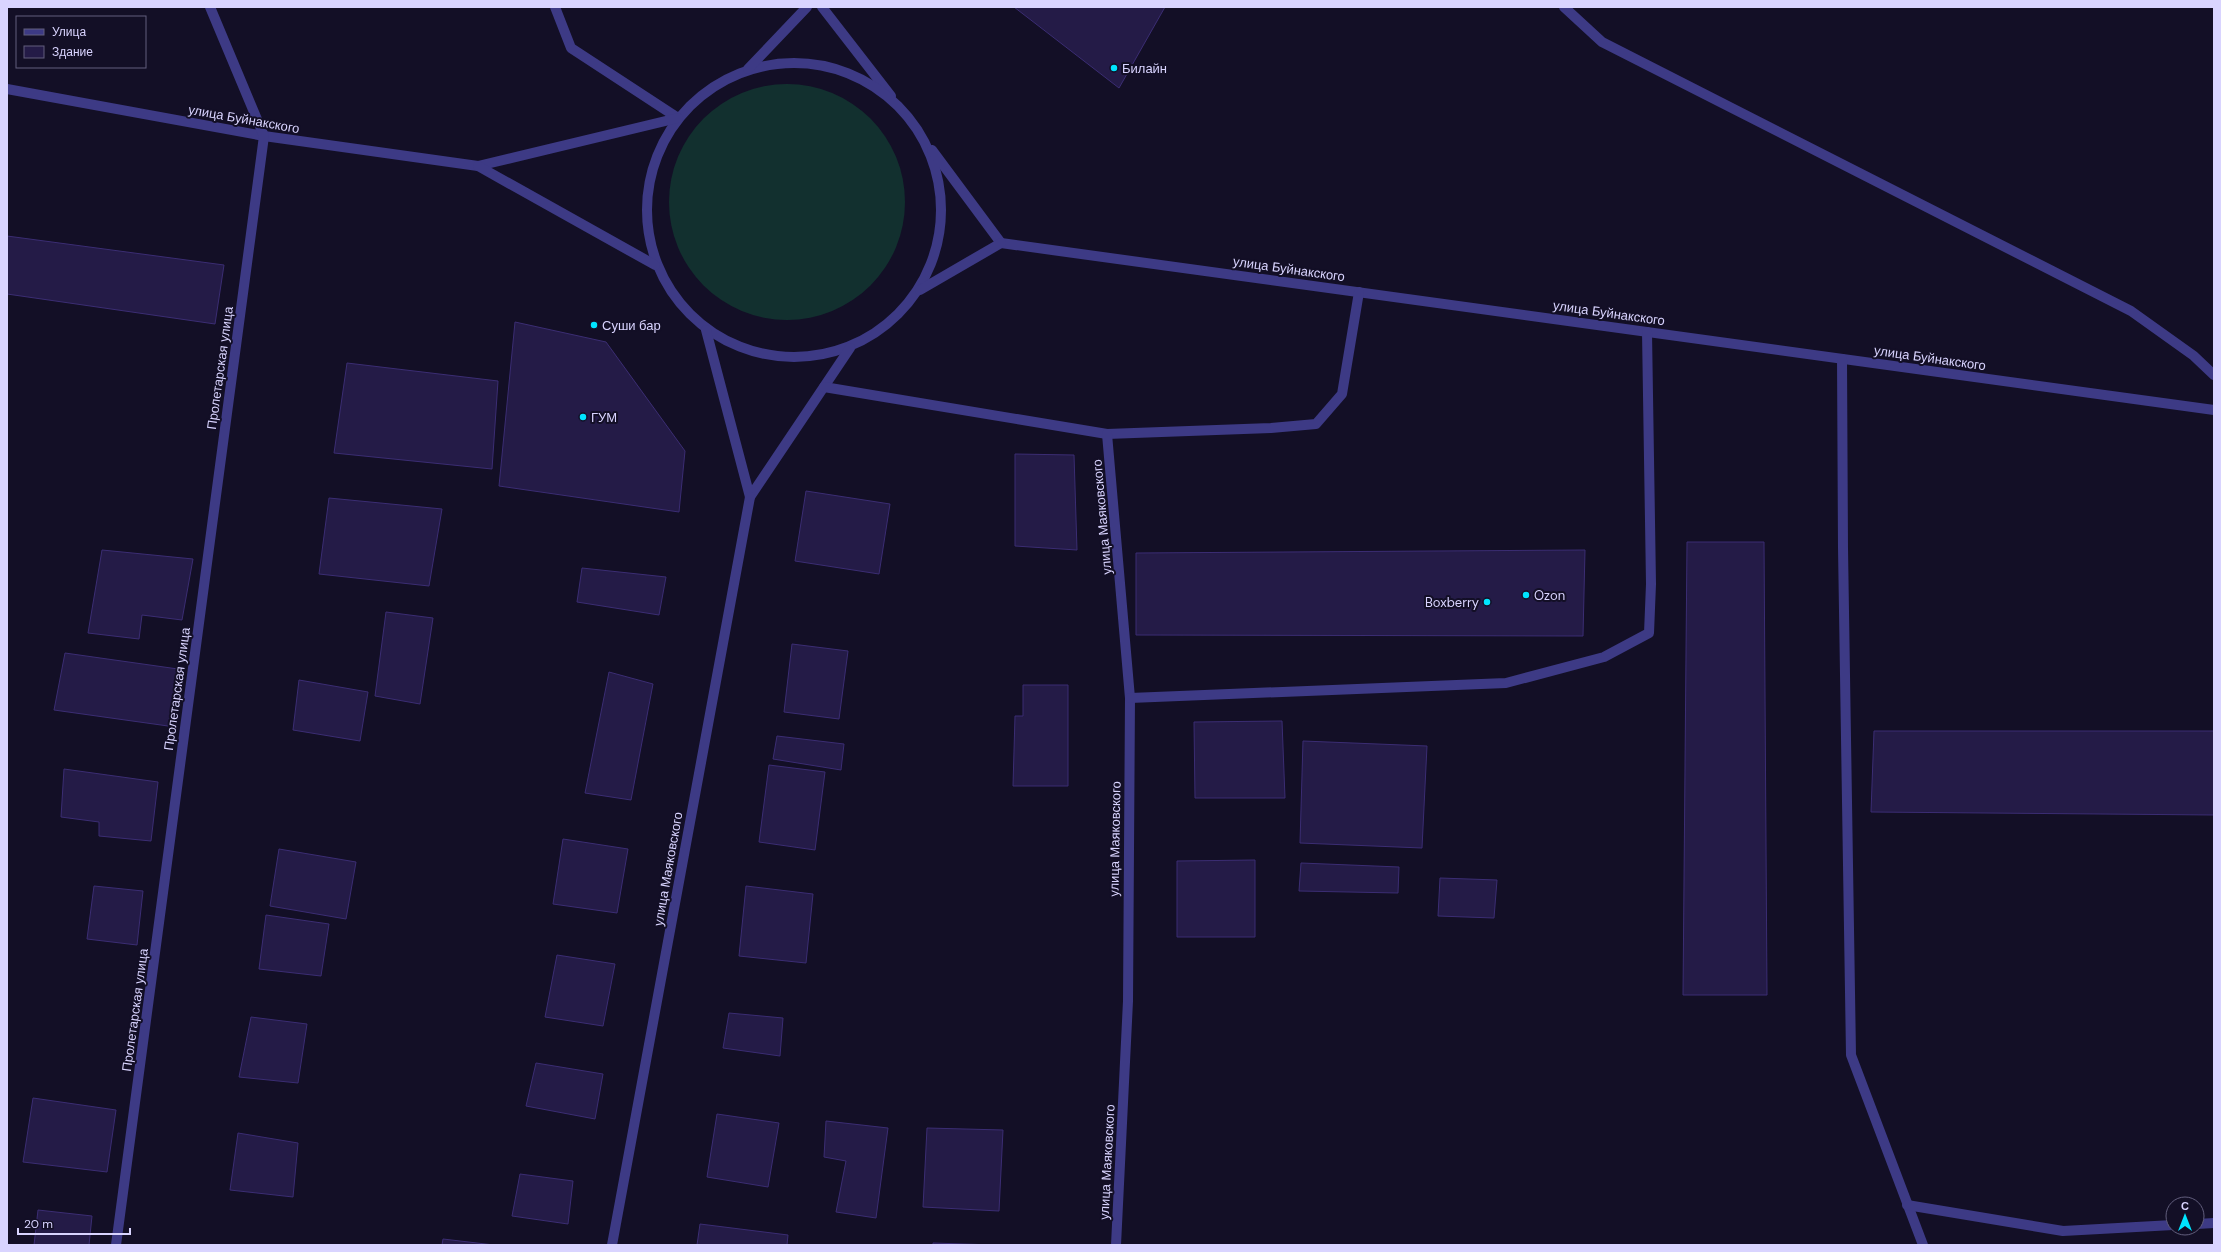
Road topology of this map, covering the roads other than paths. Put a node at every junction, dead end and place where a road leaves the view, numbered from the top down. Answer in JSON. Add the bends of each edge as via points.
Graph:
{"nodes":[{"id":1,"x":210,"y":7,"type":"edge"},
{"id":2,"x":555,"y":7,"type":"edge"},
{"id":3,"x":807,"y":7,"type":"edge"},
{"id":4,"x":822,"y":7,"type":"edge"},
{"id":5,"x":1564,"y":7,"type":"edge"},
{"id":6,"x":748,"y":69,"type":"junction"},
{"id":7,"x":7,"y":89,"type":"edge"},
{"id":8,"x":897,"y":104,"type":"junction"},
{"id":9,"x":678,"y":118,"type":"junction"},
{"id":10,"x":264,"y":136,"type":"junction"},
{"id":11,"x":926,"y":142,"type":"junction"},
{"id":12,"x":478,"y":166,"type":"junction"},
{"id":13,"x":1001,"y":243,"type":"junction"},
{"id":14,"x":655,"y":265,"type":"junction"},
{"id":15,"x":920,"y":290,"type":"junction"},
{"id":16,"x":1359,"y":292,"type":"junction"},
{"id":17,"x":706,"y":330,"type":"junction"},
{"id":18,"x":1647,"y":332,"type":"junction"},
{"id":19,"x":850,"y":348,"type":"junction"},
{"id":20,"x":1842,"y":359,"type":"junction"},
{"id":21,"x":2214,"y":375,"type":"edge"},
{"id":22,"x":824,"y":387,"type":"junction"},
{"id":23,"x":2214,"y":410,"type":"edge"},
{"id":24,"x":1107,"y":434,"type":"junction"},
{"id":25,"x":750,"y":497,"type":"junction"},
{"id":26,"x":1130,"y":698,"type":"junction"},
{"id":27,"x":1907,"y":1205,"type":"junction"},
{"id":28,"x":2165,"y":1225,"type":"edge"},
{"id":29,"x":116,"y":1245,"type":"edge"},
{"id":30,"x":612,"y":1245,"type":"edge"},
{"id":31,"x":1116,"y":1245,"type":"edge"},
{"id":32,"x":1923,"y":1245,"type":"edge"}],
"edges":[{"from":1,"to":10,"type":"street"},
{"from":2,"to":9,"type":"street","via":[[571,48]]},
{"from":3,"to":6,"type":"street"},
{"from":4,"to":8,"type":"street"},
{"from":5,"to":21,"type":"street","via":[[1602,42],[2131,311],[2194,356]]},
{"from":6,"to":8,"type":"street","via":[[802,62],[854,74]]},
{"from":6,"to":9,"type":"street","via":[[711,87]]},
{"from":7,"to":10,"type":"street","name":"улица Буйнакского"},
{"from":8,"to":11,"type":"street"},
{"from":9,"to":12,"type":"street"},
{"from":9,"to":14,"type":"street","via":[[658,149],[645,205]]},
{"from":10,"to":12,"type":"street","name":"улица Буйнакского"},
{"from":10,"to":29,"type":"street","name":"Пролетарская улица"},
{"from":11,"to":13,"type":"street"},
{"from":11,"to":15,"type":"street","via":[[941,188],[940,240]]},
{"from":12,"to":14,"type":"street"},
{"from":13,"to":15,"type":"street"},
{"from":13,"to":16,"type":"street","name":"улица Буйнакского"},
{"from":14,"to":17,"type":"street","via":[[673,296]]},
{"from":15,"to":19,"type":"street","via":[[888,326]]},
{"from":16,"to":18,"type":"street","name":"улица Буйнакского"},
{"from":16,"to":24,"type":"street","via":[[1342,394],[1316,424]]},
{"from":17,"to":19,"type":"street","via":[[749,352],[806,358]]},
{"from":17,"to":25,"type":"street"},
{"from":18,"to":20,"type":"street","name":"улица Буйнакского"},
{"from":18,"to":26,"type":"street","via":[[1651,584],[1649,633],[1604,658],[1506,683]]},
{"from":19,"to":22,"type":"street"},
{"from":20,"to":23,"type":"street","name":"улица Буйнакского"},
{"from":20,"to":27,"type":"street","via":[[1851,1054]]},
{"from":22,"to":24,"type":"street"},
{"from":22,"to":25,"type":"street"},
{"from":24,"to":26,"type":"street","name":"улица Маяковского"},
{"from":25,"to":30,"type":"street","name":"улица Маяковского"},
{"from":26,"to":31,"type":"street","name":"улица Маяковского","via":[[1128,1001]]},
{"from":27,"to":28,"type":"street","via":[[2063,1231]]},
{"from":27,"to":32,"type":"street"}]}
